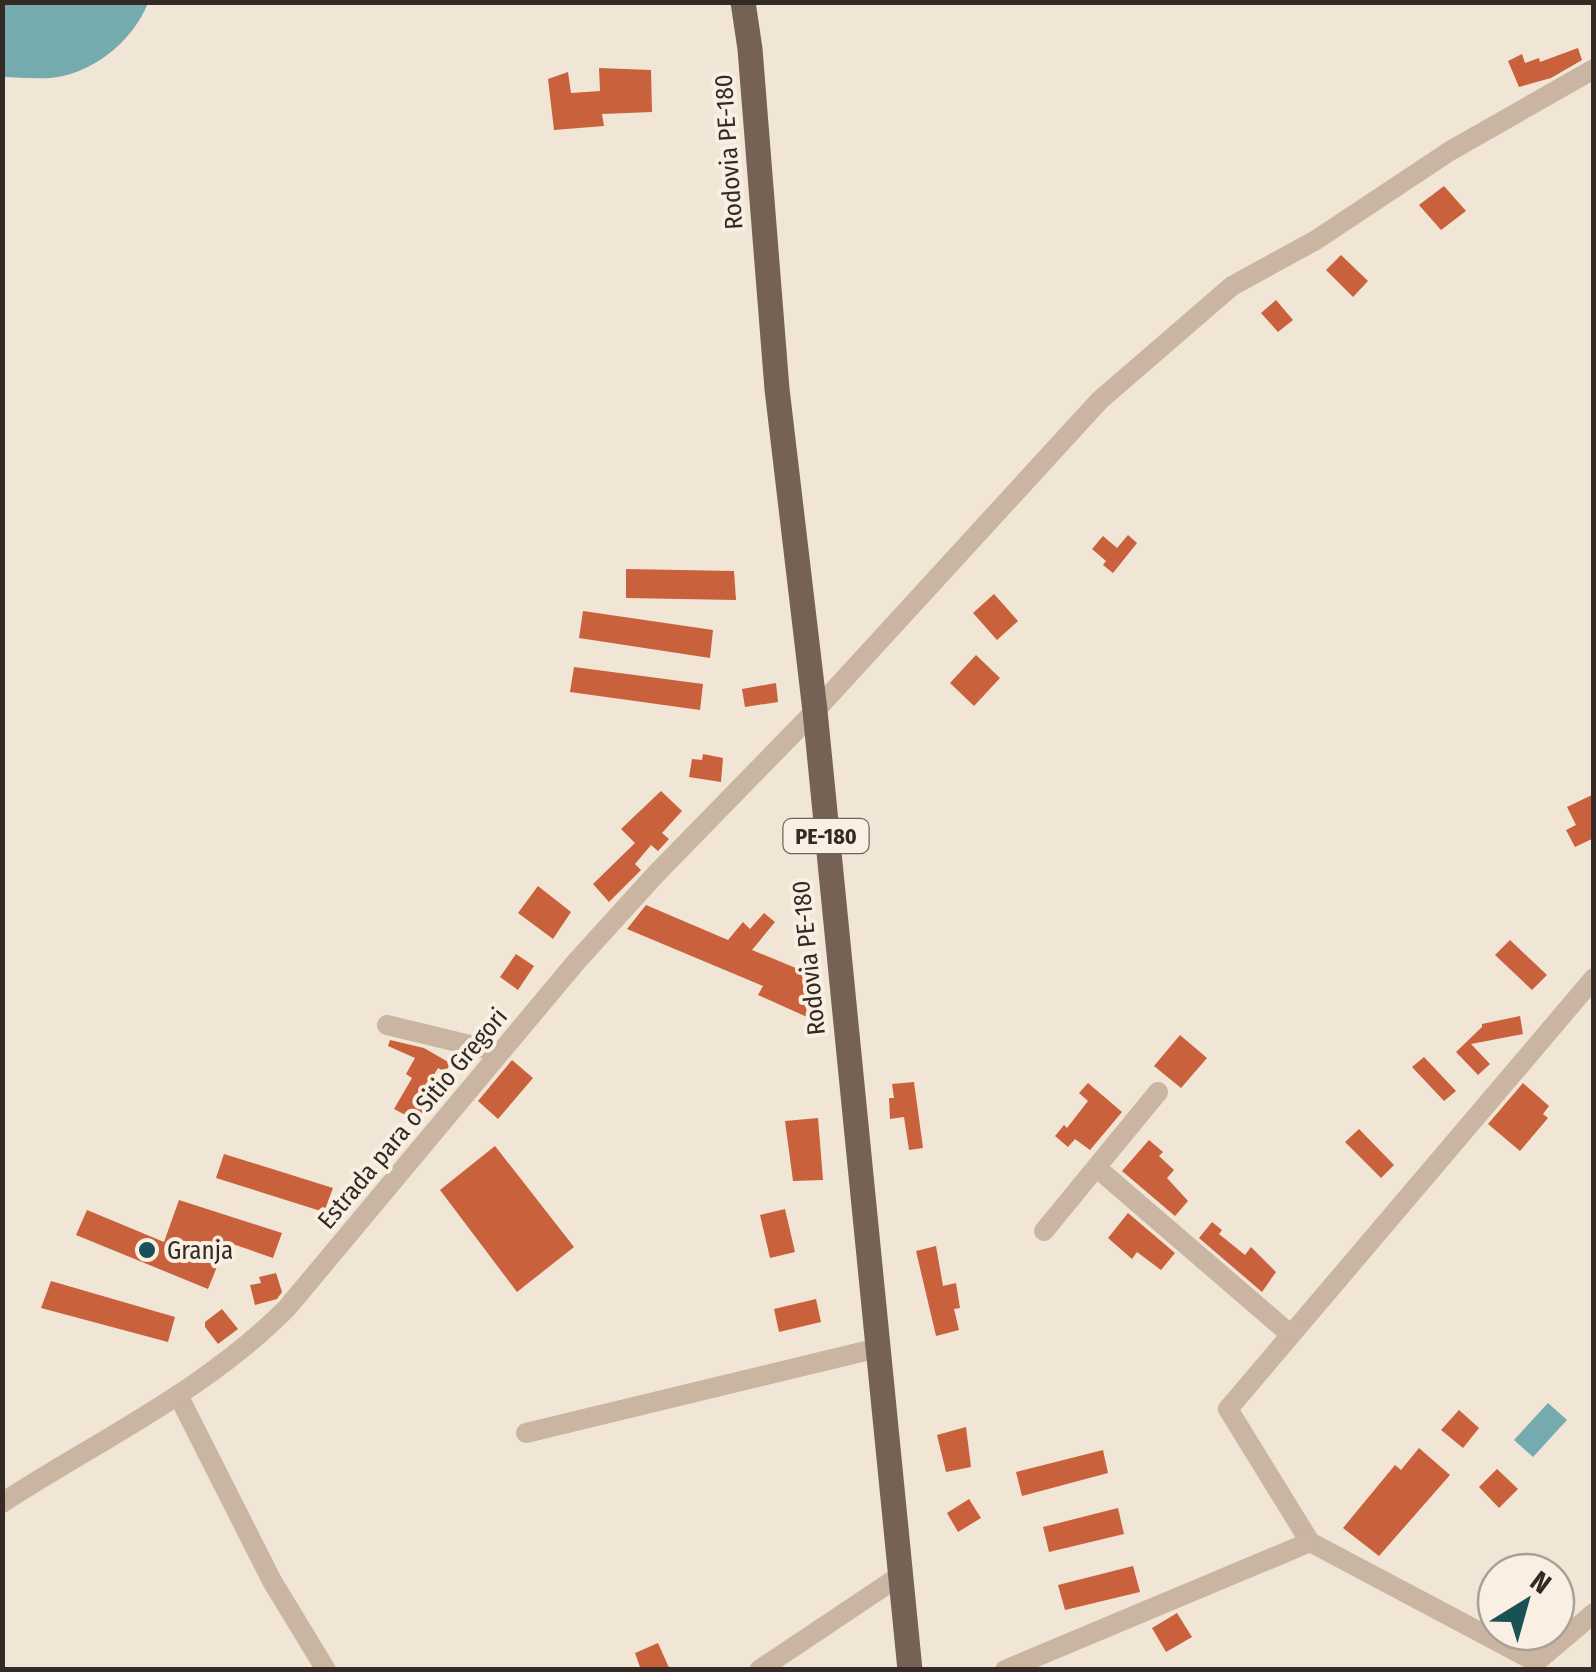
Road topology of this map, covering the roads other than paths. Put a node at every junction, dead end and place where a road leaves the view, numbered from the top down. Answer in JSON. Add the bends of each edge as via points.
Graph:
{"nodes":[{"id":1,"x":743,"y":2,"type":"edge"},
{"id":2,"x":1594,"y":69,"type":"edge"},
{"id":3,"x":815,"y":711,"type":"junction"},
{"id":4,"x":1594,"y":978,"type":"edge"},
{"id":5,"x":387,"y":1025,"type":"dead end"},
{"id":6,"x":499,"y":1052,"type":"junction"},
{"id":7,"x":1158,"y":1092,"type":"dead end"},
{"id":8,"x":1097,"y":1168,"type":"junction"},
{"id":9,"x":1044,"y":1232,"type":"dead end"},
{"id":10,"x":1290,"y":1334,"type":"junction"},
{"id":11,"x":878,"y":1348,"type":"junction"},
{"id":12,"x":178,"y":1395,"type":"junction"},
{"id":13,"x":526,"y":1432,"type":"dead end"},
{"id":14,"x":2,"y":1503,"type":"edge"},
{"id":15,"x":1310,"y":1542,"type":"junction"},
{"id":16,"x":901,"y":1575,"type":"junction"},
{"id":17,"x":1594,"y":1614,"type":"edge"},
{"id":18,"x":326,"y":1670,"type":"edge"},
{"id":19,"x":759,"y":1670,"type":"edge"},
{"id":20,"x":910,"y":1670,"type":"edge"},
{"id":21,"x":1005,"y":1670,"type":"edge"}],
"edges":[{"from":1,"to":3,"type":"main road","name":"Rodovia PE-180","number":"PE-180","via":[[777,388]]},
{"from":2,"to":3,"type":"street","name":"Estrada para o Sitio Gregori","via":[[1463,143],[1204,307],[1100,400]]},
{"from":3,"to":6,"type":"street","name":"Estrada para o Sitio Gregori","via":[[655,875]]},
{"from":3,"to":11,"type":"main road","name":"Rodovia PE-180","number":"PE-180"},
{"from":4,"to":10,"type":"street"},
{"from":5,"to":6,"type":"street"},
{"from":6,"to":12,"type":"street","name":"Estrada para o Sitio Gregori","via":[[287,1308],[243,1350]]},
{"from":7,"to":8,"type":"street"},
{"from":8,"to":9,"type":"street"},
{"from":8,"to":10,"type":"street"},
{"from":10,"to":15,"type":"street","via":[[1228,1409]]},
{"from":11,"to":13,"type":"street"},
{"from":11,"to":16,"type":"main road","name":"Rodovia PE-180","number":"PE-180"},
{"from":12,"to":14,"type":"street","name":"Estrada para o Sitio Gregori"},
{"from":12,"to":18,"type":"street","via":[[272,1581]]},
{"from":15,"to":17,"type":"street","via":[[1536,1662]]},
{"from":15,"to":21,"type":"street"},
{"from":16,"to":19,"type":"street"},
{"from":16,"to":20,"type":"main road","name":"Rodovia PE-180","number":"PE-180"}]}
